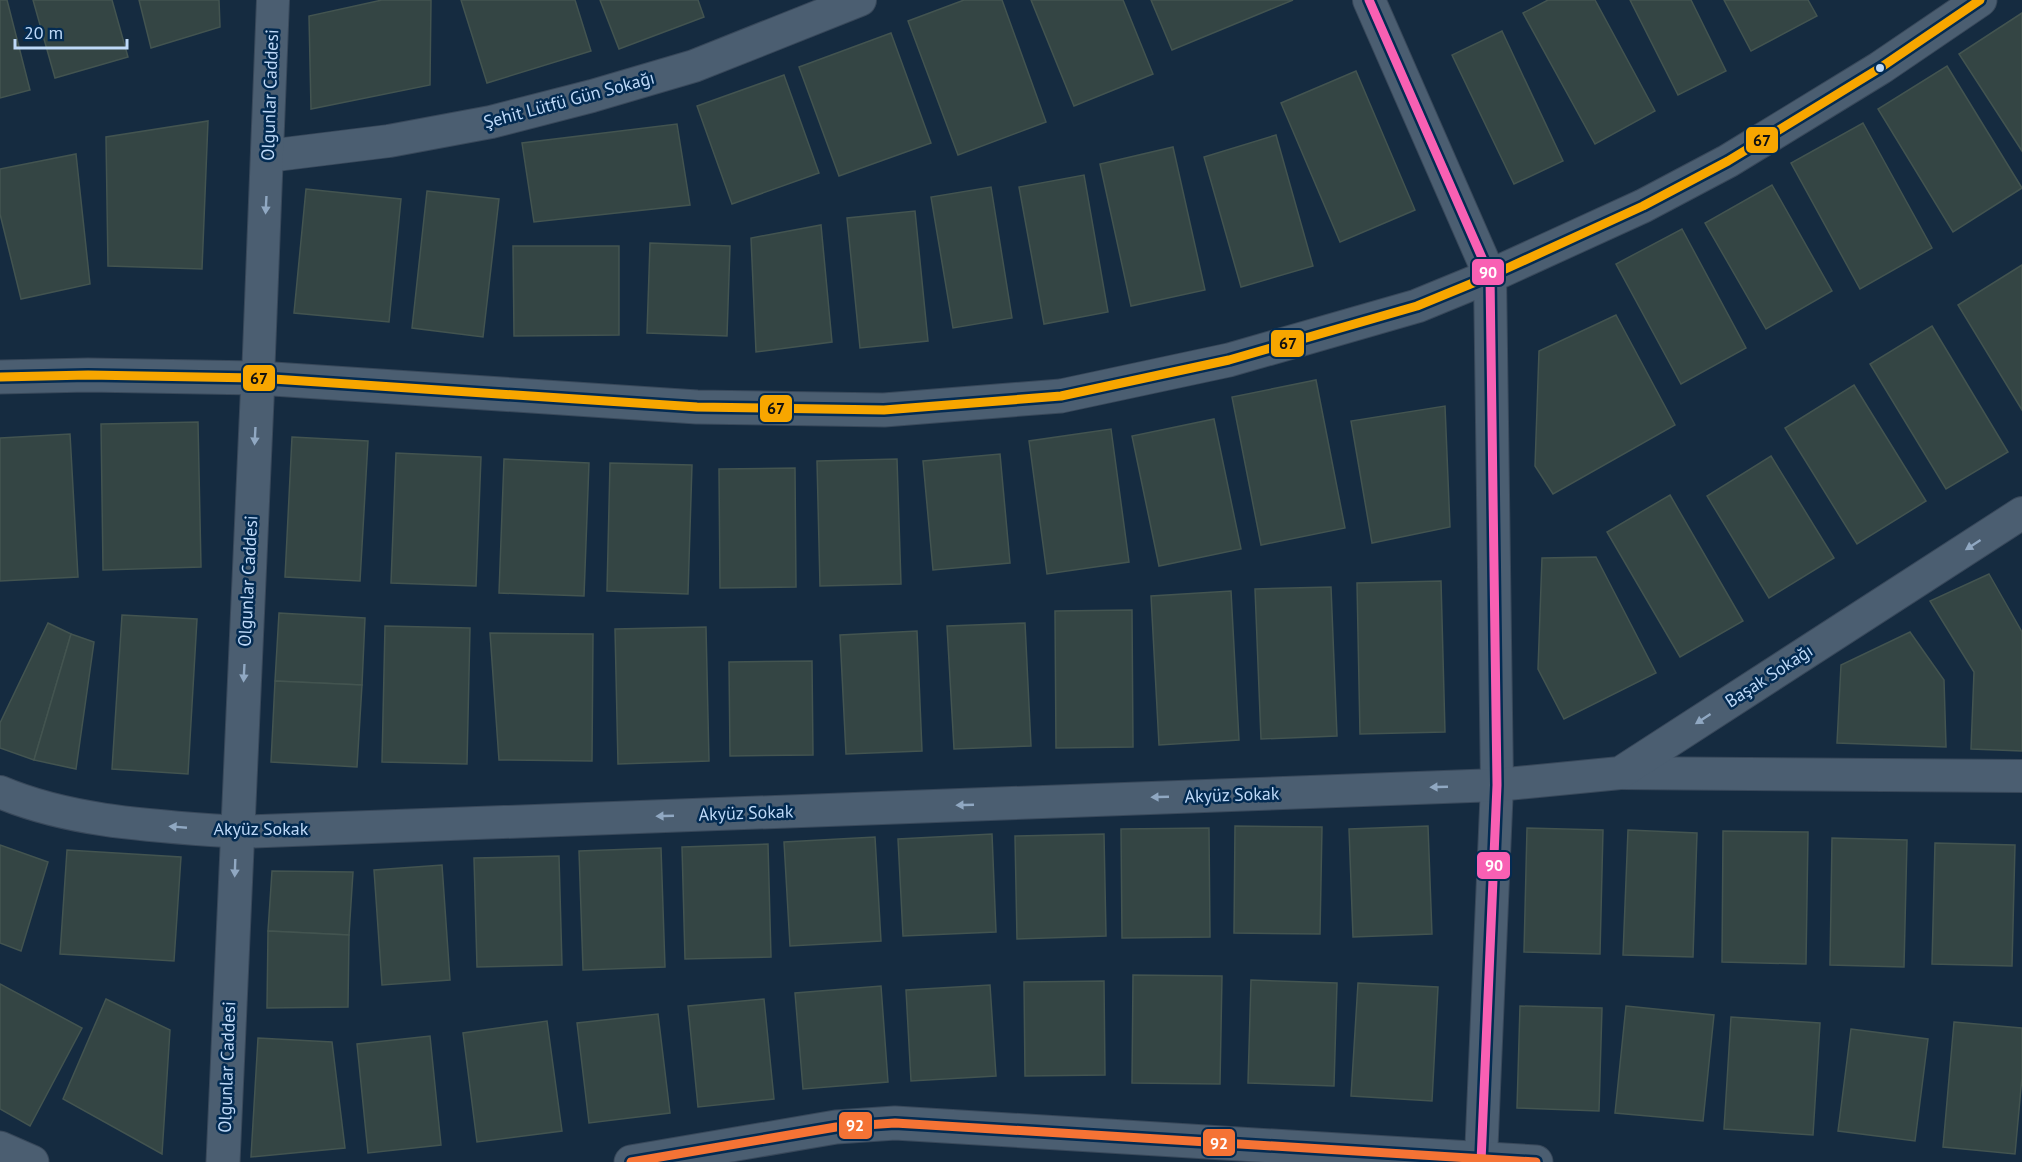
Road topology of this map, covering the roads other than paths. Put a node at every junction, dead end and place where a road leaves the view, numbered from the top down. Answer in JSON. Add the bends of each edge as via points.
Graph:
{"nodes":[{"id":1,"x":273,"y":0,"type":"edge"},
{"id":2,"x":860,"y":0,"type":"edge"},
{"id":3,"x":1369,"y":0,"type":"edge"},
{"id":4,"x":1980,"y":0,"type":"edge"},
{"id":5,"x":268,"y":156,"type":"junction"},
{"id":6,"x":1490,"y":276,"type":"junction"},
{"id":7,"x":0,"y":377,"type":"edge"},
{"id":8,"x":258,"y":378,"type":"junction"},
{"id":9,"x":2022,"y":513,"type":"edge"},
{"id":10,"x":1620,"y":773,"type":"junction"},
{"id":11,"x":2022,"y":776,"type":"edge"},
{"id":12,"x":1497,"y":785,"type":"junction"},
{"id":13,"x":0,"y":792,"type":"edge"},
{"id":14,"x":237,"y":832,"type":"junction"},
{"id":15,"x":0,"y":1148,"type":"edge"},
{"id":16,"x":1481,"y":1160,"type":"edge"},
{"id":17,"x":32,"y":1162,"type":"edge"},
{"id":18,"x":223,"y":1162,"type":"edge"},
{"id":19,"x":631,"y":1162,"type":"edge"},
{"id":20,"x":1536,"y":1162,"type":"edge"}],
"edges":[{"from":1,"to":5,"type":"street","name":"Olgunlar Caddesi"},
{"from":2,"to":5,"type":"street","name":"Şehit Lütfü Gün Sokağı","via":[[694,66],[592,96],[480,124],[389,141]]},
{"from":3,"to":6,"type":"street"},
{"from":4,"to":6,"type":"main road","via":[[1880,68],[1728,161],[1643,206]]},
{"from":5,"to":8,"type":"street","name":"Olgunlar Caddesi","one_way":true},
{"from":6,"to":8,"type":"main road","via":[[1417,306],[1229,360],[1038,398],[884,410],[698,407]]},
{"from":6,"to":12,"type":"street"},
{"from":7,"to":8,"type":"main road"},
{"from":8,"to":14,"type":"main road","name":"Olgunlar Caddesi","one_way":true},
{"from":9,"to":10,"type":"street","name":"Başak Sokağı","one_way":true},
{"from":10,"to":11,"type":"street"},
{"from":10,"to":12,"type":"street","name":"Başak Sokağı"},
{"from":12,"to":14,"type":"street","name":"Akyüz Sokak","one_way":true},
{"from":12,"to":16,"type":"street"},
{"from":14,"to":13,"type":"street","name":"Akyüz Sokak","one_way":true,"via":[[117,822],[22,802]]},
{"from":14,"to":18,"type":"main road","name":"Olgunlar Caddesi","one_way":true},
{"from":15,"to":17,"type":"main road"},
{"from":16,"to":19,"type":"main road","via":[[895,1123],[836,1127]]},
{"from":16,"to":20,"type":"main road"}]}
